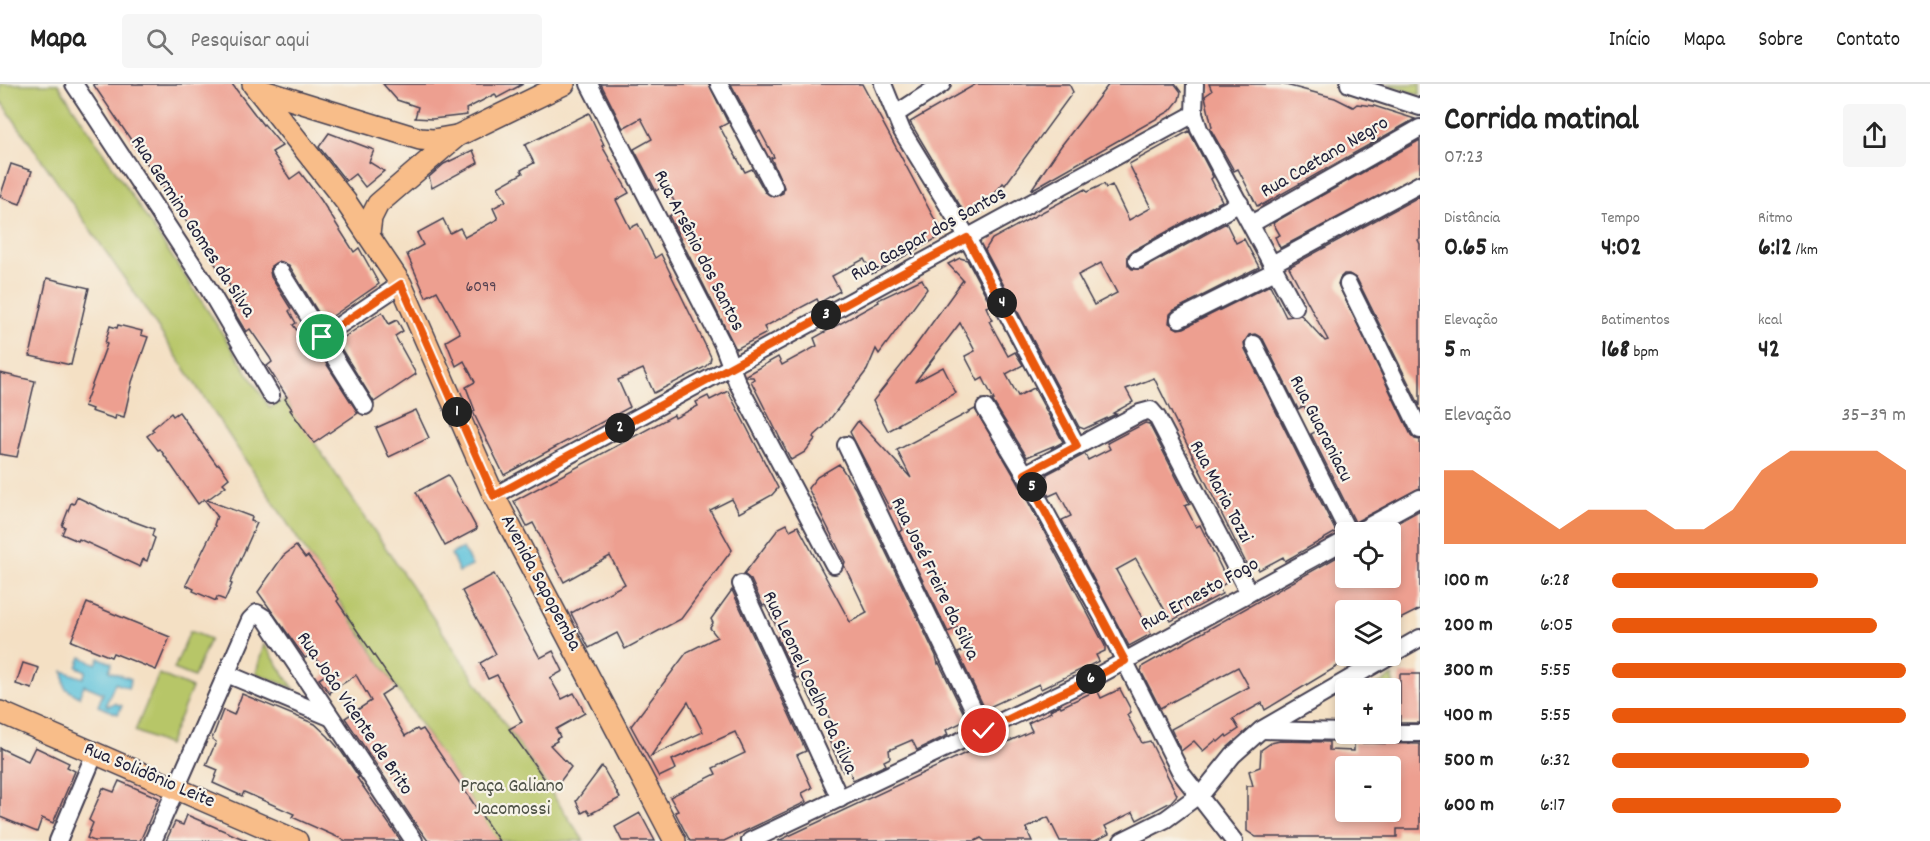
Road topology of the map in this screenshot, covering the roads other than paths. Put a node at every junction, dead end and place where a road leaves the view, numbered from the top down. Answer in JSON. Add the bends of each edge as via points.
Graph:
{"nodes":[{"id":1,"x":74,"y":84,"type":"edge"},
{"id":2,"x":564,"y":84,"type":"edge"},
{"id":3,"x":589,"y":84,"type":"edge"},
{"id":4,"x":719,"y":84,"type":"edge"},
{"id":5,"x":883,"y":84,"type":"edge"},
{"id":6,"x":942,"y":84,"type":"edge"},
{"id":7,"x":1195,"y":84,"type":"edge"},
{"id":8,"x":1349,"y":84,"type":"edge"},
{"id":9,"x":255,"y":86,"type":"edge"},
{"id":10,"x":543,"y":90,"type":"edge"},
{"id":11,"x":309,"y":104,"type":"junction"},
{"id":12,"x":1420,"y":107,"type":"edge"},
{"id":13,"x":896,"y":114,"type":"junction"},
{"id":14,"x":1194,"y":114,"type":"junction"},
{"id":15,"x":1420,"y":128,"type":"edge"},
{"id":16,"x":289,"y":129,"type":"junction"},
{"id":17,"x":409,"y":136,"type":"junction"},
{"id":18,"x":457,"y":136,"type":"junction"},
{"id":19,"x":420,"y":168,"type":"junction"},
{"id":20,"x":1420,"y":184,"type":"edge"},
{"id":21,"x":774,"y":187,"type":"dead end"},
{"id":22,"x":346,"y":202,"type":"junction"},
{"id":23,"x":1240,"y":203,"type":"junction"},
{"id":24,"x":378,"y":204,"type":"junction"},
{"id":25,"x":1251,"y":224,"type":"junction"},
{"id":26,"x":369,"y":234,"type":"junction"},
{"id":27,"x":967,"y":238,"type":"junction"},
{"id":28,"x":1137,"y":260,"type":"dead end"},
{"id":29,"x":1274,"y":267,"type":"junction"},
{"id":30,"x":280,"y":271,"type":"dead end"},
{"id":31,"x":401,"y":284,"type":"junction"},
{"id":32,"x":1348,"y":284,"type":"dead end"},
{"id":33,"x":1295,"y":307,"type":"dead end"},
{"id":34,"x":1179,"y":319,"type":"dead end"},
{"id":35,"x":322,"y":337,"type":"junction"},
{"id":36,"x":1254,"y":344,"type":"dead end"},
{"id":37,"x":731,"y":367,"type":"junction"},
{"id":38,"x":271,"y":395,"type":"dead end"},
{"id":39,"x":365,"y":406,"type":"dead end"},
{"id":40,"x":985,"y":408,"type":"dead end"},
{"id":41,"x":1420,"y":430,"type":"edge"},
{"id":42,"x":846,"y":445,"type":"dead end"},
{"id":43,"x":1077,"y":446,"type":"junction"},
{"id":44,"x":1025,"y":474,"type":"junction"},
{"id":45,"x":494,"y":496,"type":"junction"},
{"id":46,"x":1420,"y":498,"type":"edge"},
{"id":47,"x":1343,"y":522,"type":"edge"},
{"id":48,"x":1376,"y":522,"type":"edge"},
{"id":49,"x":1335,"y":546,"type":"edge"},
{"id":50,"x":834,"y":564,"type":"dead end"},
{"id":51,"x":741,"y":584,"type":"dead end"},
{"id":52,"x":1249,"y":593,"type":"junction"},
{"id":53,"x":1420,"y":638,"type":"edge"},
{"id":54,"x":1401,"y":649,"type":"edge"},
{"id":55,"x":1125,"y":661,"type":"junction"},
{"id":56,"x":1371,"y":666,"type":"edge"},
{"id":57,"x":227,"y":674,"type":"junction"},
{"id":58,"x":0,"y":712,"type":"edge"},
{"id":59,"x":330,"y":717,"type":"junction"},
{"id":60,"x":1261,"y":730,"type":"junction"},
{"id":61,"x":984,"y":731,"type":"junction"},
{"id":62,"x":1335,"y":732,"type":"edge"},
{"id":63,"x":1401,"y":733,"type":"edge"},
{"id":64,"x":1420,"y":733,"type":"edge"},
{"id":65,"x":95,"y":753,"type":"junction"},
{"id":66,"x":177,"y":788,"type":"junction"},
{"id":67,"x":1198,"y":795,"type":"junction"},
{"id":68,"x":840,"y":799,"type":"junction"},
{"id":69,"x":288,"y":839,"type":"edge"},
{"id":70,"x":57,"y":841,"type":"edge"},
{"id":71,"x":153,"y":841,"type":"edge"},
{"id":72,"x":414,"y":841,"type":"edge"},
{"id":73,"x":675,"y":841,"type":"edge"},
{"id":74,"x":750,"y":841,"type":"edge"},
{"id":75,"x":1122,"y":841,"type":"edge"},
{"id":76,"x":1233,"y":841,"type":"edge"}],
"edges":[{"from":1,"to":38,"type":"street","name":"Rua Germino Gomes da Silva","via":[[205,283]]},
{"from":2,"to":10,"type":"main road"},
{"from":3,"to":37,"type":"street","name":"Rua Arsênio dos Santos"},
{"from":4,"to":21,"type":"street"},
{"from":5,"to":13,"type":"street"},
{"from":6,"to":13,"type":"street"},
{"from":7,"to":14,"type":"street"},
{"from":8,"to":12,"type":"street"},
{"from":9,"to":11,"type":"main road"},
{"from":9,"to":16,"type":"main road","name":"Avenida Sapopemba"},
{"from":10,"to":18,"type":"main road"},
{"from":11,"to":16,"type":"main road","via":[[293,112]]},
{"from":11,"to":17,"type":"main road"},
{"from":13,"to":27,"type":"street","via":[[902,131]]},
{"from":14,"to":23,"type":"street"},
{"from":14,"to":27,"type":"street","name":"Rua Gaspar dos Santos"},
{"from":15,"to":25,"type":"street","name":"Rua Caetano Negro"},
{"from":16,"to":22,"type":"main road","name":"Avenida Sapopemba"},
{"from":17,"to":18,"type":"main road","via":[[430,140]]},
{"from":17,"to":19,"type":"main road","via":[[420,151]]},
{"from":18,"to":19,"type":"main road"},
{"from":19,"to":24,"type":"main road"},
{"from":20,"to":29,"type":"street"},
{"from":22,"to":24,"type":"main road"},
{"from":22,"to":26,"type":"main road","name":"Avenida Sapopemba"},
{"from":23,"to":25,"type":"street"},
{"from":23,"to":28,"type":"street"},
{"from":24,"to":26,"type":"main road"},
{"from":25,"to":29,"type":"street"},
{"from":26,"to":31,"type":"main road","name":"Avenida Sapopemba"},
{"from":27,"to":37,"type":"street","name":"Rua Gaspar dos Santos"},
{"from":27,"to":43,"type":"street"},
{"from":29,"to":33,"type":"street"},
{"from":29,"to":34,"type":"street"},
{"from":30,"to":35,"type":"street"},
{"from":31,"to":35,"type":"street"},
{"from":31,"to":45,"type":"main road","name":"Avenida Sapopemba"},
{"from":32,"to":41,"type":"street"},
{"from":35,"to":39,"type":"street"},
{"from":36,"to":47,"type":"street","name":"Rua Guaraniacu"},
{"from":37,"to":45,"type":"street","name":"Rua Gaspar dos Santos"},
{"from":37,"to":50,"type":"street","name":"Rua Arsênio dos Santos"},
{"from":40,"to":44,"type":"street"},
{"from":42,"to":61,"type":"street","name":"Rua José Freire da Silva"},
{"from":43,"to":44,"type":"street"},
{"from":43,"to":52,"type":"street","name":"Rua Maria Tozzi","via":[[1140,413],[1152,411]]},
{"from":44,"to":55,"type":"street"},
{"from":45,"to":73,"type":"main road","name":"Avenida Sapopemba"},
{"from":46,"to":48,"type":"street"},
{"from":49,"to":52,"type":"street","name":"Rua Ernesto Fogo"},
{"from":51,"to":68,"type":"street","name":"Rua Leonel Coelho da Silva"},
{"from":52,"to":55,"type":"street","name":"Rua Ernesto Fogo"},
{"from":53,"to":54,"type":"street"},
{"from":55,"to":61,"type":"street","name":"Rua Ernesto Fogo"},
{"from":55,"to":67,"type":"street","via":[[1181,773]]},
{"from":56,"to":60,"type":"street"},
{"from":57,"to":59,"type":"street"},
{"from":57,"to":59,"type":"street","name":"Rua João Vicente de Brito","via":[[250,620],[257,613],[265,618]]},
{"from":57,"to":66,"type":"street"},
{"from":58,"to":65,"type":"main road","name":"Rua Solidônio Leite"},
{"from":59,"to":72,"type":"street","name":"Rua João Vicente de Brito"},
{"from":60,"to":62,"type":"street"},
{"from":60,"to":67,"type":"street"},
{"from":61,"to":68,"type":"street","name":"Rua Ernesto Fogo"},
{"from":63,"to":64,"type":"street"},
{"from":65,"to":66,"type":"main road","name":"Rua Solidônio Leite"},
{"from":65,"to":70,"type":"street"},
{"from":66,"to":69,"type":"main road","name":"Rua Solidônio Leite"},
{"from":66,"to":71,"type":"street"},
{"from":67,"to":75,"type":"street","via":[[1166,819]]},
{"from":67,"to":76,"type":"street"},
{"from":68,"to":74,"type":"street","name":"Rua Ernesto Fogo"}]}
